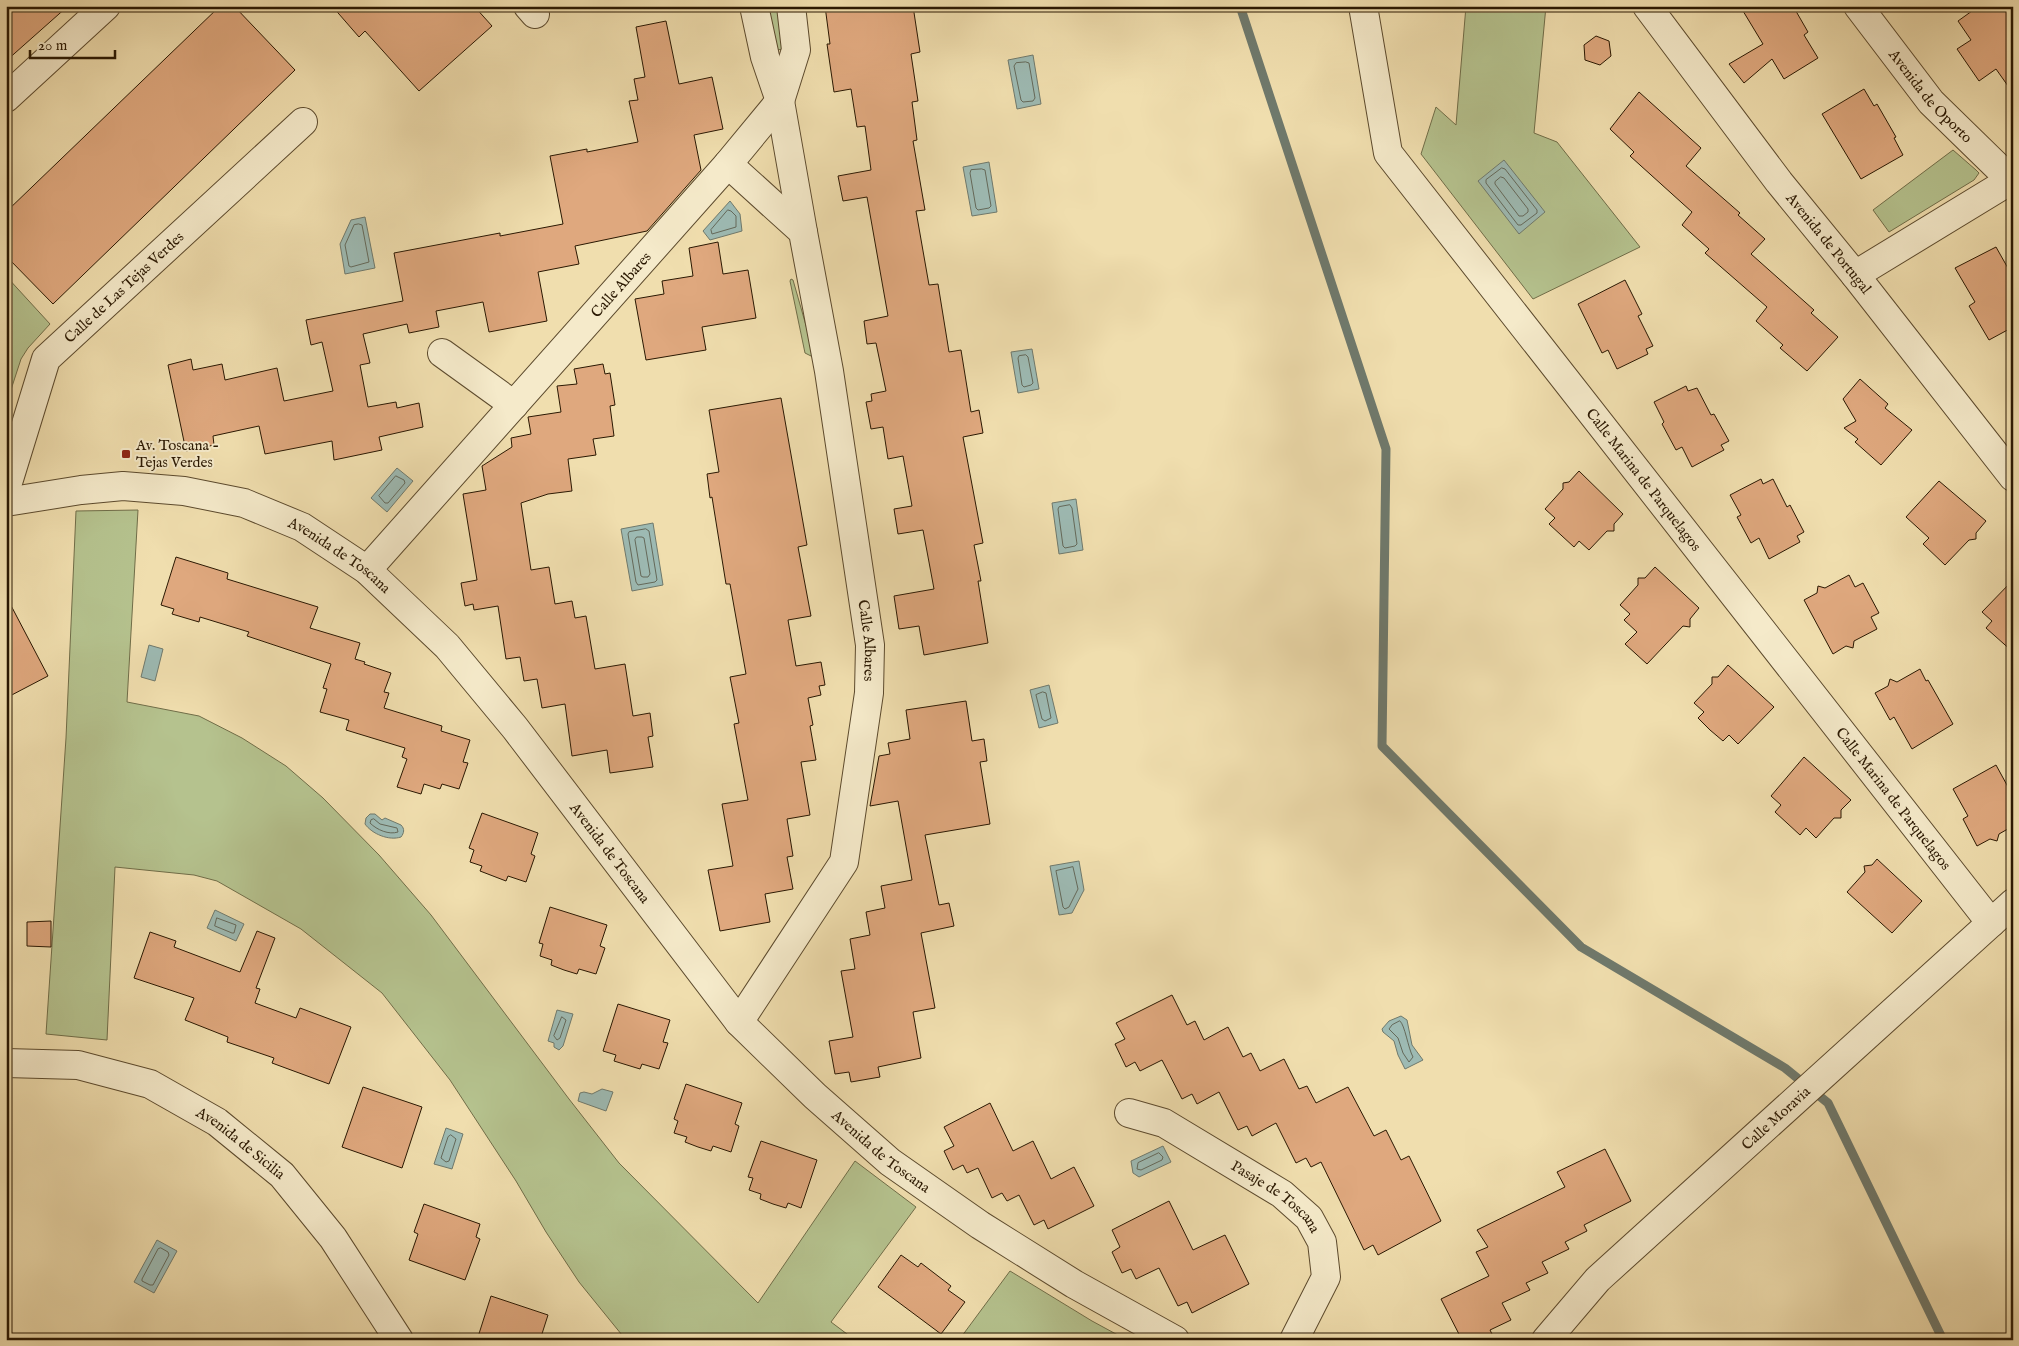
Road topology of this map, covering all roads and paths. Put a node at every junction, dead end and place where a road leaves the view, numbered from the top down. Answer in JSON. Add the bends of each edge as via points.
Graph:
{"nodes":[{"id":1,"x":106,"y":6,"type":"edge"},
{"id":2,"x":754,"y":6,"type":"edge"},
{"id":3,"x":790,"y":6,"type":"edge"},
{"id":4,"x":1363,"y":6,"type":"edge"},
{"id":5,"x":1647,"y":6,"type":"edge"},
{"id":6,"x":1858,"y":6,"type":"edge"},
{"id":7,"x":6,"y":98,"type":"edge"},
{"id":8,"x":780,"y":101,"type":"junction"},
{"id":9,"x":303,"y":122,"type":"dead end"},
{"id":10,"x":728,"y":164,"type":"junction"},
{"id":11,"x":2012,"y":181,"type":"edge"},
{"id":12,"x":803,"y":232,"type":"junction"},
{"id":13,"x":1855,"y":275,"type":"junction"},
{"id":14,"x":442,"y":353,"type":"dead end"},
{"id":15,"x":514,"y":405,"type":"junction"},
{"id":16,"x":2013,"y":477,"type":"edge"},
{"id":17,"x":6,"y":489,"type":"edge"},
{"id":18,"x":6,"y":502,"type":"edge"},
{"id":19,"x":366,"y":570,"type":"junction"},
{"id":20,"x":2013,"y":903,"type":"edge"},
{"id":21,"x":1991,"y":923,"type":"junction"},
{"id":22,"x":739,"y":1022,"type":"junction"},
{"id":23,"x":6,"y":1063,"type":"edge"},
{"id":24,"x":1129,"y":1112,"type":"dead end"},
{"id":25,"x":399,"y":1340,"type":"edge"},
{"id":26,"x":1175,"y":1340,"type":"edge"},
{"id":27,"x":1294,"y":1340,"type":"edge"},
{"id":28,"x":1546,"y":1340,"type":"edge"}],
"edges":[{"from":1,"to":7,"type":"street"},
{"from":2,"to":8,"type":"street","name":"Calle Albares","via":[[765,57]]},
{"from":3,"to":8,"type":"street","name":"Calle Albares","via":[[796,50]]},
{"from":4,"to":21,"type":"street","name":"Calle Marina de Parquelagos","via":[[1388,153]]},
{"from":5,"to":13,"type":"street","name":"Avenida de Portugal","via":[[1779,182]]},
{"from":6,"to":11,"type":"street","name":"Avenida de Oporto","via":[[1931,102]]},
{"from":8,"to":10,"type":"street","name":"Calle Albares"},
{"from":8,"to":12,"type":"street","name":"Calle Albares"},
{"from":9,"to":17,"type":"street","name":"Calle de Las Tejas Verdes","via":[[46,359]]},
{"from":10,"to":12,"type":"street"},
{"from":10,"to":15,"type":"street","name":"Calle Albares"},
{"from":11,"to":13,"type":"street","name":"Avenida de Oporto"},
{"from":12,"to":22,"type":"street","name":"Calle Albares","via":[[829,371],[870,645],[869,693],[844,862]]},
{"from":13,"to":16,"type":"street","name":"Avenida de Portugal"},
{"from":14,"to":15,"type":"street"},
{"from":15,"to":19,"type":"street","name":"Calle Albares"},
{"from":18,"to":19,"type":"street","name":"Avenida de Toscana","via":[[123,486],[184,491],[244,503],[302,527]]},
{"from":19,"to":22,"type":"street","name":"Avenida de Toscana","via":[[453,653],[515,728]]},
{"from":20,"to":21,"type":"street","name":"Calle Moravia"},
{"from":21,"to":28,"type":"street","name":"Calle Moravia","via":[[1598,1279]]},
{"from":22,"to":26,"type":"street","name":"Avenida de Toscana","via":[[815,1096],[890,1162],[980,1225],[1074,1284]]},
{"from":23,"to":25,"type":"street","name":"Avenida de Sicilia","via":[[78,1065],[150,1084],[217,1122],[282,1175],[333,1238]]},
{"from":24,"to":27,"type":"street","name":"Pasaje de Toscana","via":[[1164,1123],[1282,1194],[1309,1218],[1322,1242],[1326,1277]]}]}
